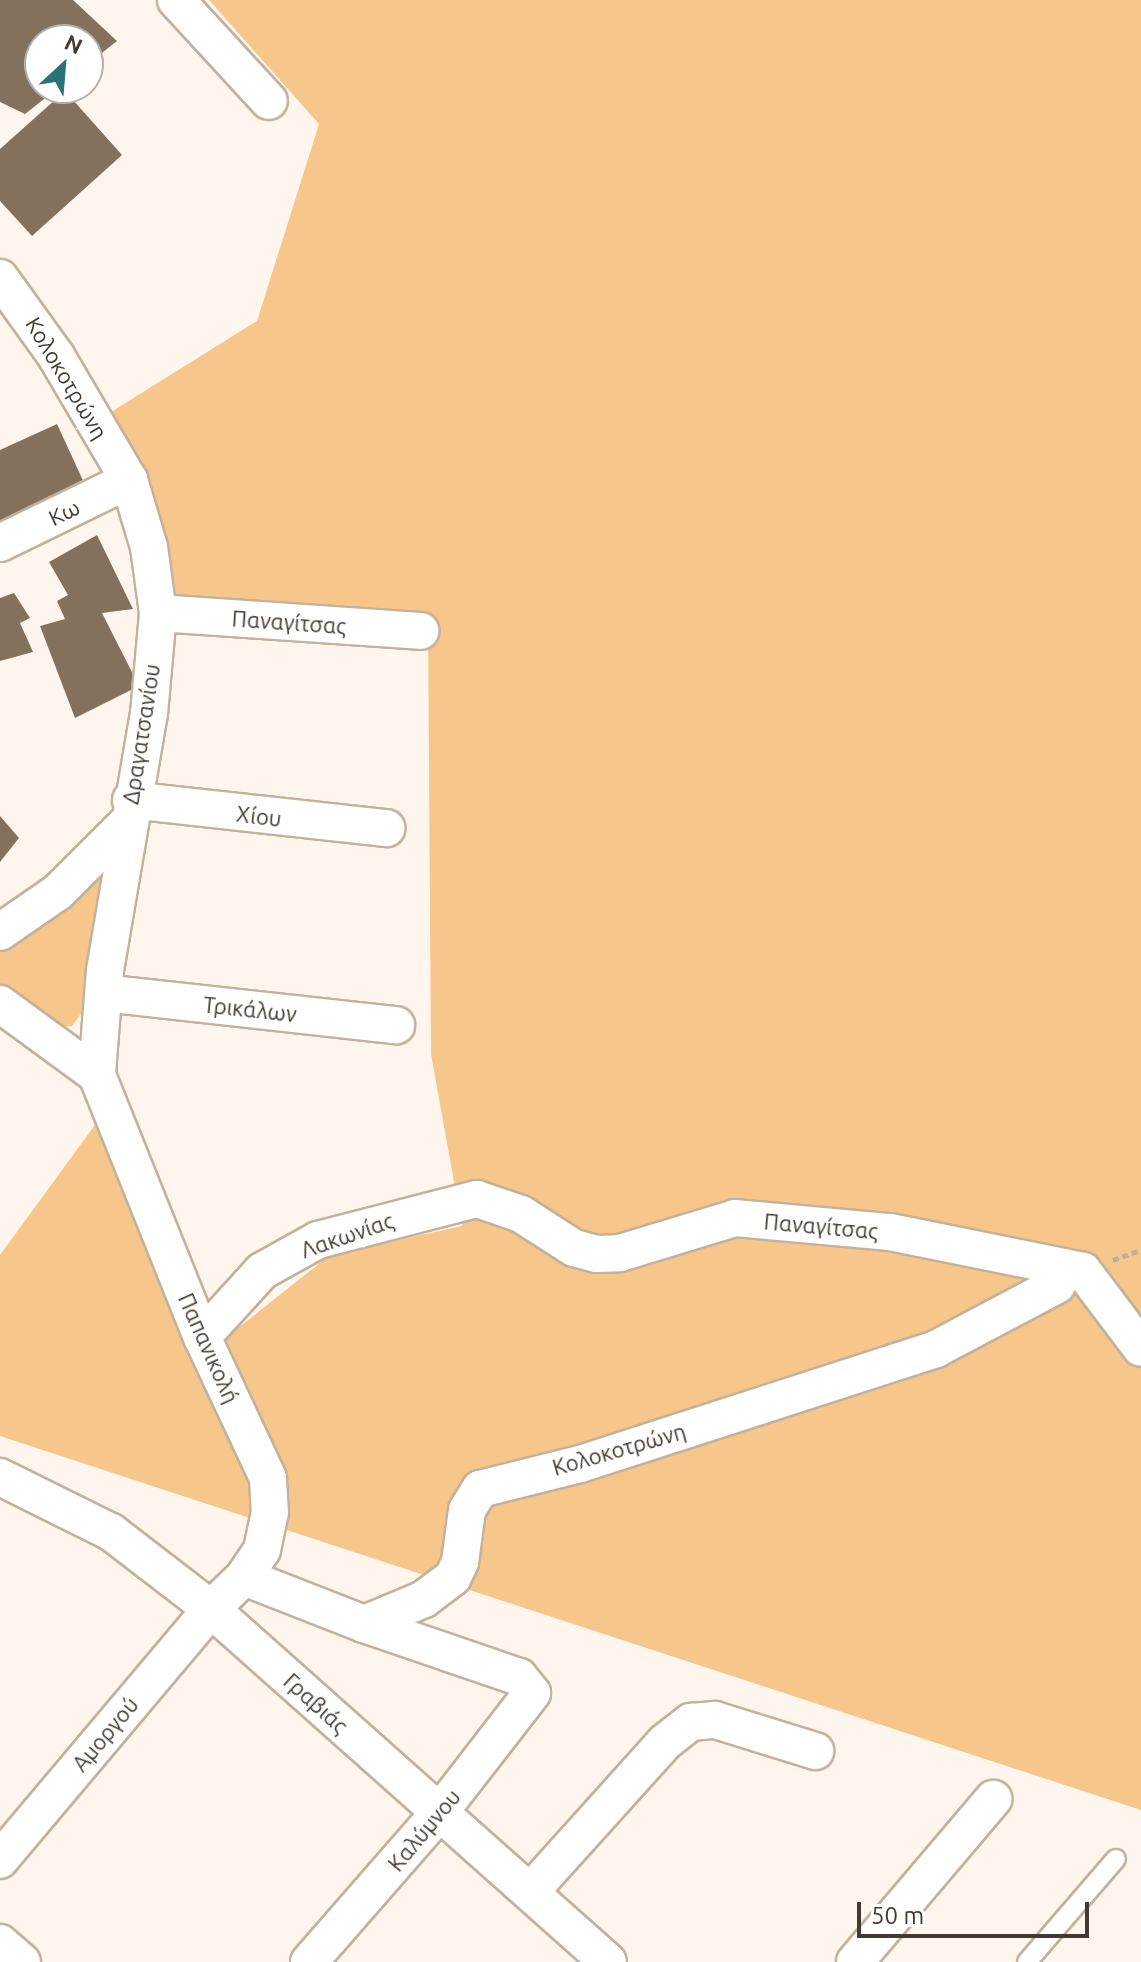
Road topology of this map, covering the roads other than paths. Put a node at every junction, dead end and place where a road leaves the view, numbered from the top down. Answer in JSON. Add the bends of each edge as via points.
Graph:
{"nodes":[{"id":1,"x":176,"y":0,"type":"edge"},
{"id":2,"x":269,"y":101,"type":"dead end"},
{"id":3,"x":0,"y":278,"type":"edge"},
{"id":4,"x":129,"y":480,"type":"junction"},
{"id":5,"x":0,"y":543,"type":"edge"},
{"id":6,"x":158,"y":613,"type":"junction"},
{"id":7,"x":420,"y":631,"type":"dead end"},
{"id":8,"x":129,"y":812,"type":"junction"},
{"id":9,"x":386,"y":828,"type":"dead end"},
{"id":10,"x":0,"y":932,"type":"edge"},
{"id":11,"x":104,"y":993,"type":"junction"},
{"id":12,"x":0,"y":1004,"type":"edge"},
{"id":13,"x":396,"y":1025,"type":"dead end"},
{"id":14,"x":97,"y":1075,"type":"junction"},
{"id":15,"x":477,"y":1199,"type":"joint"},
{"id":16,"x":1057,"y":1285,"type":"dead end"},
{"id":17,"x":202,"y":1337,"type":"junction"},
{"id":18,"x":1141,"y":1348,"type":"edge"},
{"id":19,"x":0,"y":1477,"type":"edge"},
{"id":20,"x":244,"y":1577,"type":"junction"},
{"id":21,"x":211,"y":1609,"type":"junction"},
{"id":22,"x":364,"y":1624,"type":"junction"},
{"id":23,"x":815,"y":1751,"type":"dead end"},
{"id":24,"x":993,"y":1799,"type":"dead end"},
{"id":25,"x":439,"y":1813,"type":"junction"},
{"id":26,"x":1116,"y":1859,"type":"dead end"},
{"id":27,"x":0,"y":1860,"type":"edge"},
{"id":28,"x":530,"y":1892,"type":"junction"},
{"id":29,"x":0,"y":1943,"type":"edge"},
{"id":30,"x":22,"y":1962,"type":"edge"},
{"id":31,"x":309,"y":1962,"type":"edge"},
{"id":32,"x":608,"y":1962,"type":"edge"},
{"id":33,"x":855,"y":1962,"type":"edge"},
{"id":34,"x":1027,"y":1962,"type":"edge"}],
"edges":[{"from":1,"to":2,"type":"street"},
{"from":3,"to":4,"type":"street","name":"Κολοκοτρώνη","via":[[56,356]]},
{"from":4,"to":5,"type":"street","name":"Κω"},
{"from":4,"to":6,"type":"street","name":"Δραγατσανίου","via":[[149,547]]},
{"from":6,"to":7,"type":"street","name":"Παναγίτσας"},
{"from":6,"to":8,"type":"street","name":"Δραγατσανίου","via":[[149,713]]},
{"from":8,"to":9,"type":"street","name":"Χίου"},
{"from":8,"to":10,"type":"street","name":"Δραγατσανίου","via":[[58,892]]},
{"from":8,"to":11,"type":"street","name":"Παπανικολή"},
{"from":11,"to":13,"type":"street","name":"Τρικάλων"},
{"from":11,"to":14,"type":"street","name":"Παπανικολή"},
{"from":12,"to":14,"type":"street"},
{"from":14,"to":17,"type":"street","name":"Παπανικολή"},
{"from":15,"to":17,"type":"street","name":"Λακωνίας","via":[[318,1240],[262,1271]]},
{"from":15,"to":18,"type":"street","name":"Παναγίτσας","via":[[521,1214],[574,1248],[596,1254],[620,1253],[735,1218],[890,1232],[1083,1271]]},
{"from":16,"to":22,"type":"street","name":"Κολοκοτρώνη","via":[[936,1349],[580,1464],[480,1489],[467,1510],[453,1577],[424,1599]]},
{"from":17,"to":20,"type":"street","name":"Παπανικολή","via":[[268,1478],[270,1512],[262,1550]]},
{"from":19,"to":21,"type":"street","name":"Γραβιάς","via":[[111,1532]]},
{"from":20,"to":21,"type":"street","name":"Παπανικολή"},
{"from":20,"to":22,"type":"street"},
{"from":21,"to":25,"type":"street","name":"Γραβιάς"},
{"from":21,"to":27,"type":"street","name":"Αμοργού"},
{"from":22,"to":25,"type":"street","name":"Καλύμνου","via":[[519,1677],[532,1693]]},
{"from":23,"to":28,"type":"street","via":[[715,1720],[691,1722],[665,1742]]},
{"from":24,"to":33,"type":"street"},
{"from":25,"to":28,"type":"street","name":"Γραβιάς"},
{"from":25,"to":31,"type":"street","name":"Καλύμνου"},
{"from":26,"to":34,"type":"lane"},
{"from":28,"to":32,"type":"street","name":"Γραβιάς"},
{"from":29,"to":30,"type":"street"}]}
